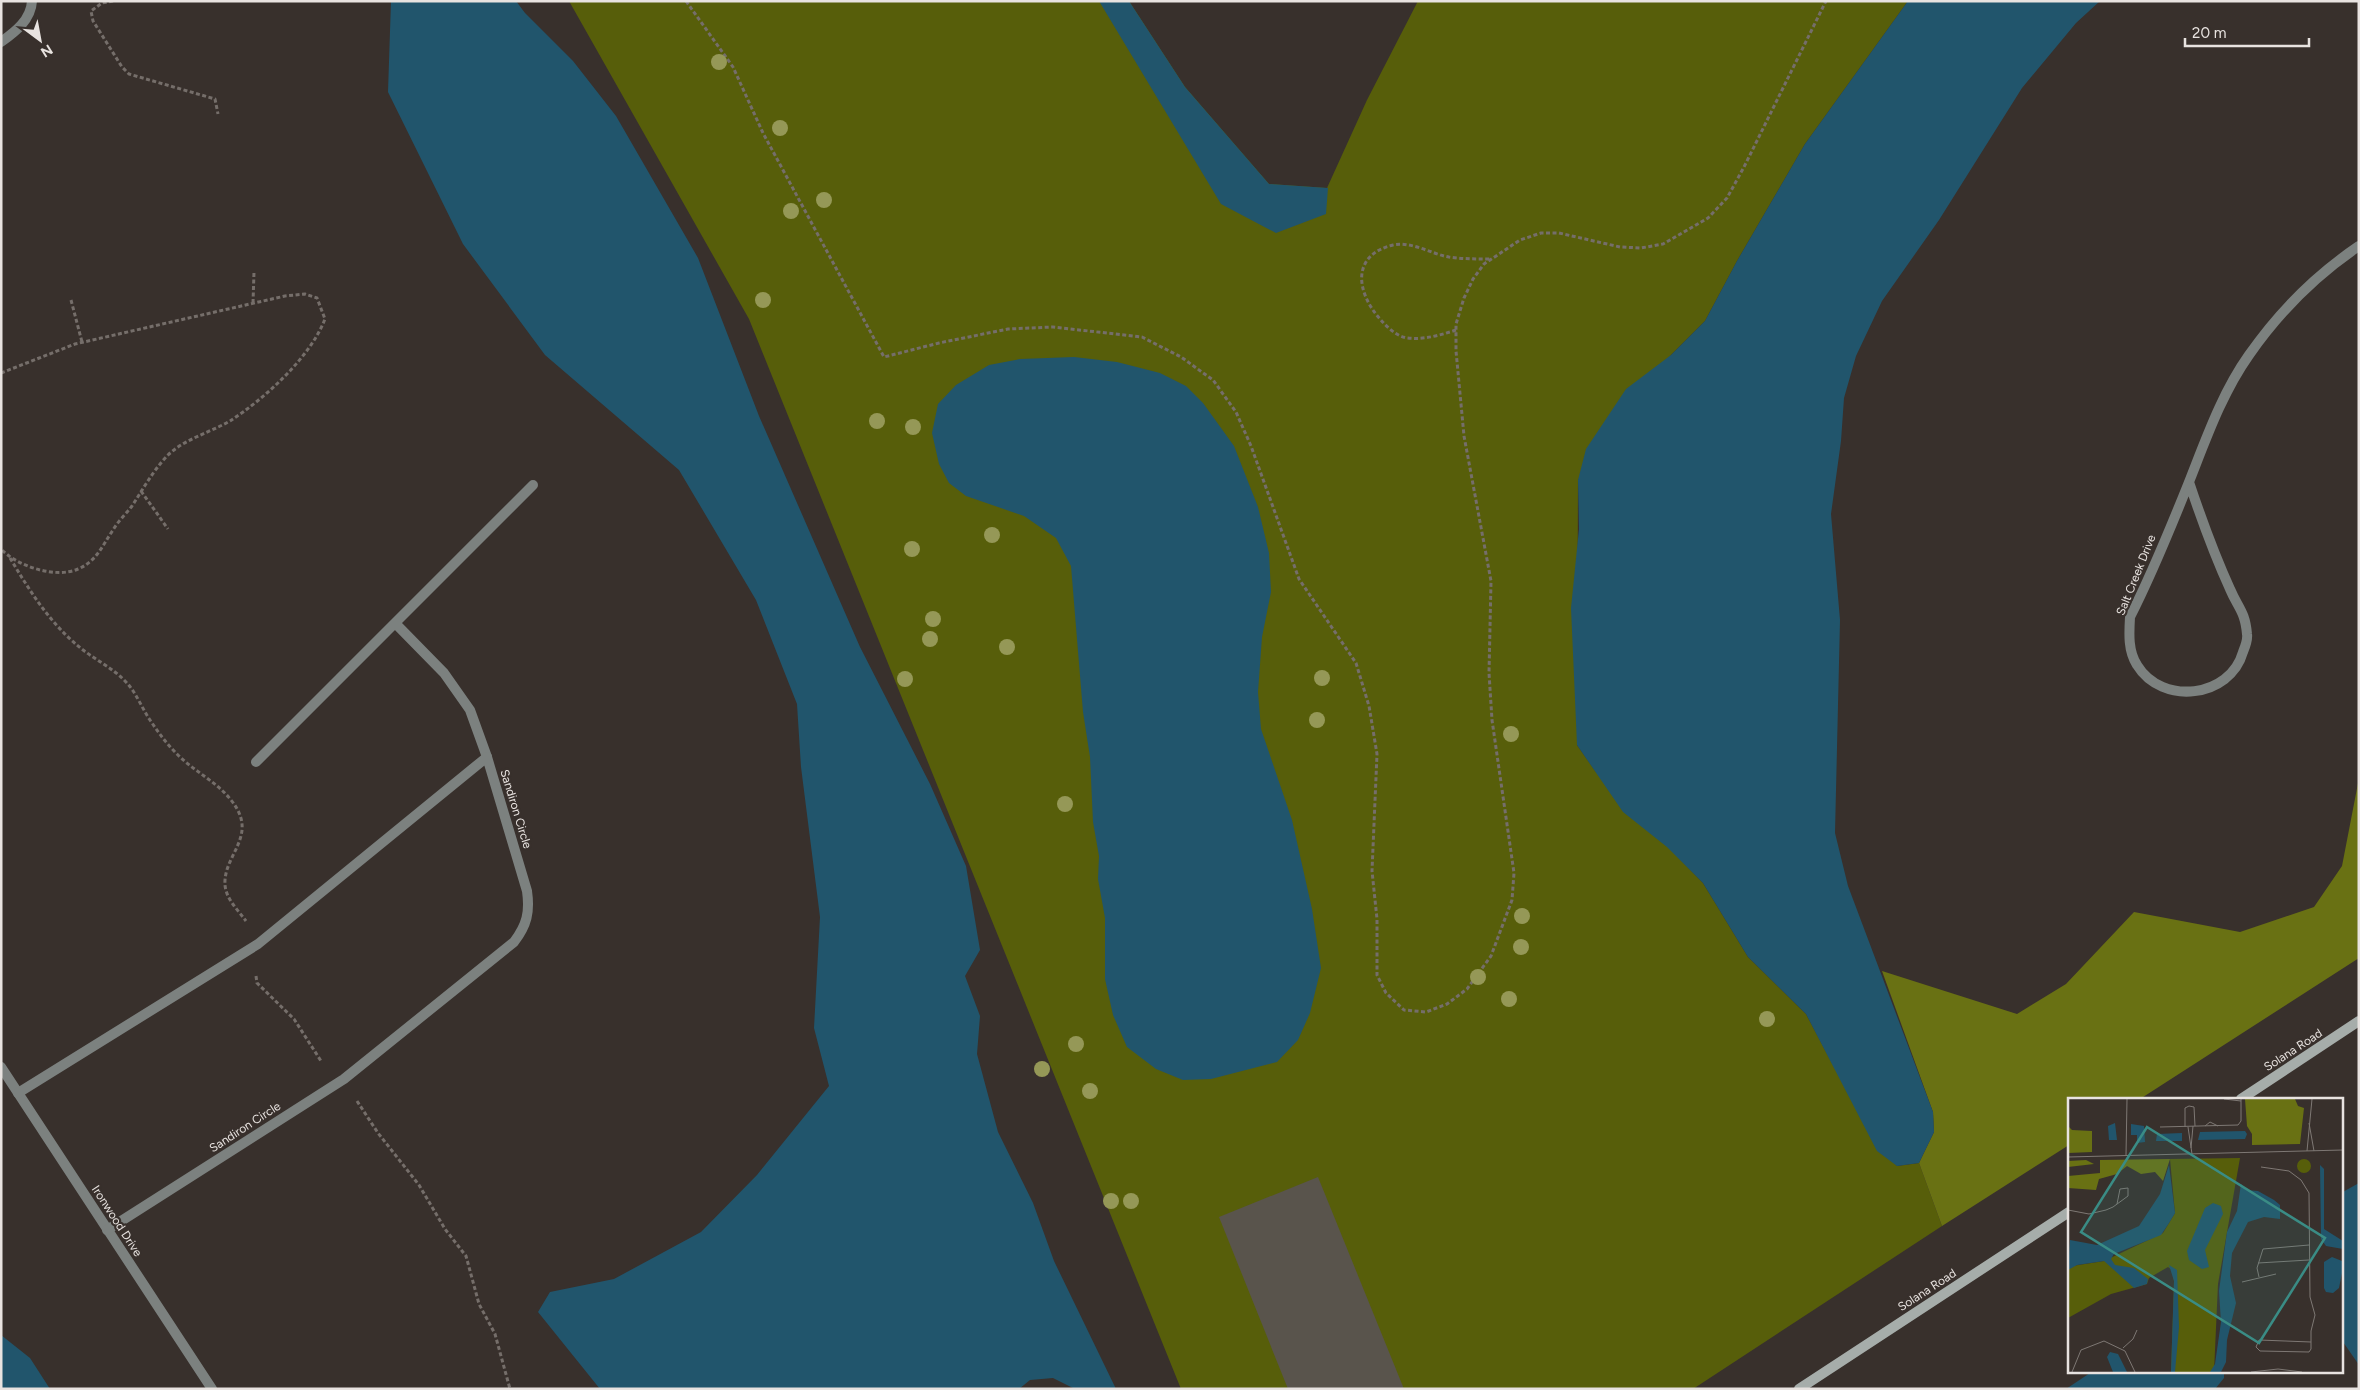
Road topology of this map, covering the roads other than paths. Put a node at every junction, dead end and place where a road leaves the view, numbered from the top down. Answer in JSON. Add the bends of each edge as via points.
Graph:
{"nodes":[{"id":1,"x":32,"y":1,"type":"edge"},
{"id":2,"x":1,"y":42,"type":"edge"},
{"id":3,"x":2359,"y":246,"type":"edge"},
{"id":4,"x":2189,"y":482,"type":"junction"},
{"id":5,"x":533,"y":485,"type":"dead end"},
{"id":6,"x":396,"y":624,"type":"junction"},
{"id":7,"x":487,"y":757,"type":"junction"},
{"id":8,"x":256,"y":762,"type":"dead end"},
{"id":9,"x":2359,"y":1021,"type":"edge"},
{"id":10,"x":1,"y":1067,"type":"edge"},
{"id":11,"x":18,"y":1093,"type":"junction"},
{"id":12,"x":2243,"y":1098,"type":"edge"},
{"id":13,"x":2068,"y":1213,"type":"edge"},
{"id":14,"x":107,"y":1230,"type":"junction"},
{"id":15,"x":212,"y":1389,"type":"edge"},
{"id":16,"x":1799,"y":1389,"type":"edge"}],
"edges":[{"from":1,"to":2,"type":"street","via":[[32,8],[19,29]]},
{"from":3,"to":4,"type":"street","name":"Salt Creek Drive","via":[[2295,297],[2248,355],[2208,430]]},
{"from":4,"to":4,"type":"street","name":"Salt Creek Drive","via":[[2231,591],[2244,612],[2248,637],[2241,660],[2225,680],[2202,691],[2177,692],[2154,683],[2137,666],[2128,642],[2130,617]]},
{"from":5,"to":6,"type":"street"},
{"from":6,"to":7,"type":"street","via":[[444,673],[470,710]]},
{"from":6,"to":8,"type":"street"},
{"from":7,"to":11,"type":"street","name":"Sandiron Circle","via":[[258,944]]},
{"from":7,"to":14,"type":"street","name":"Sandiron Circle","via":[[530,909],[525,928],[514,942],[344,1079]]},
{"from":9,"to":12,"type":"street","name":"Solana Road"},
{"from":10,"to":11,"type":"street","name":"Ironwood Drive"},
{"from":11,"to":14,"type":"street","name":"Ironwood Drive"},
{"from":13,"to":16,"type":"street","name":"Solana Road"},
{"from":14,"to":15,"type":"street","name":"Ironwood Drive"}]}
